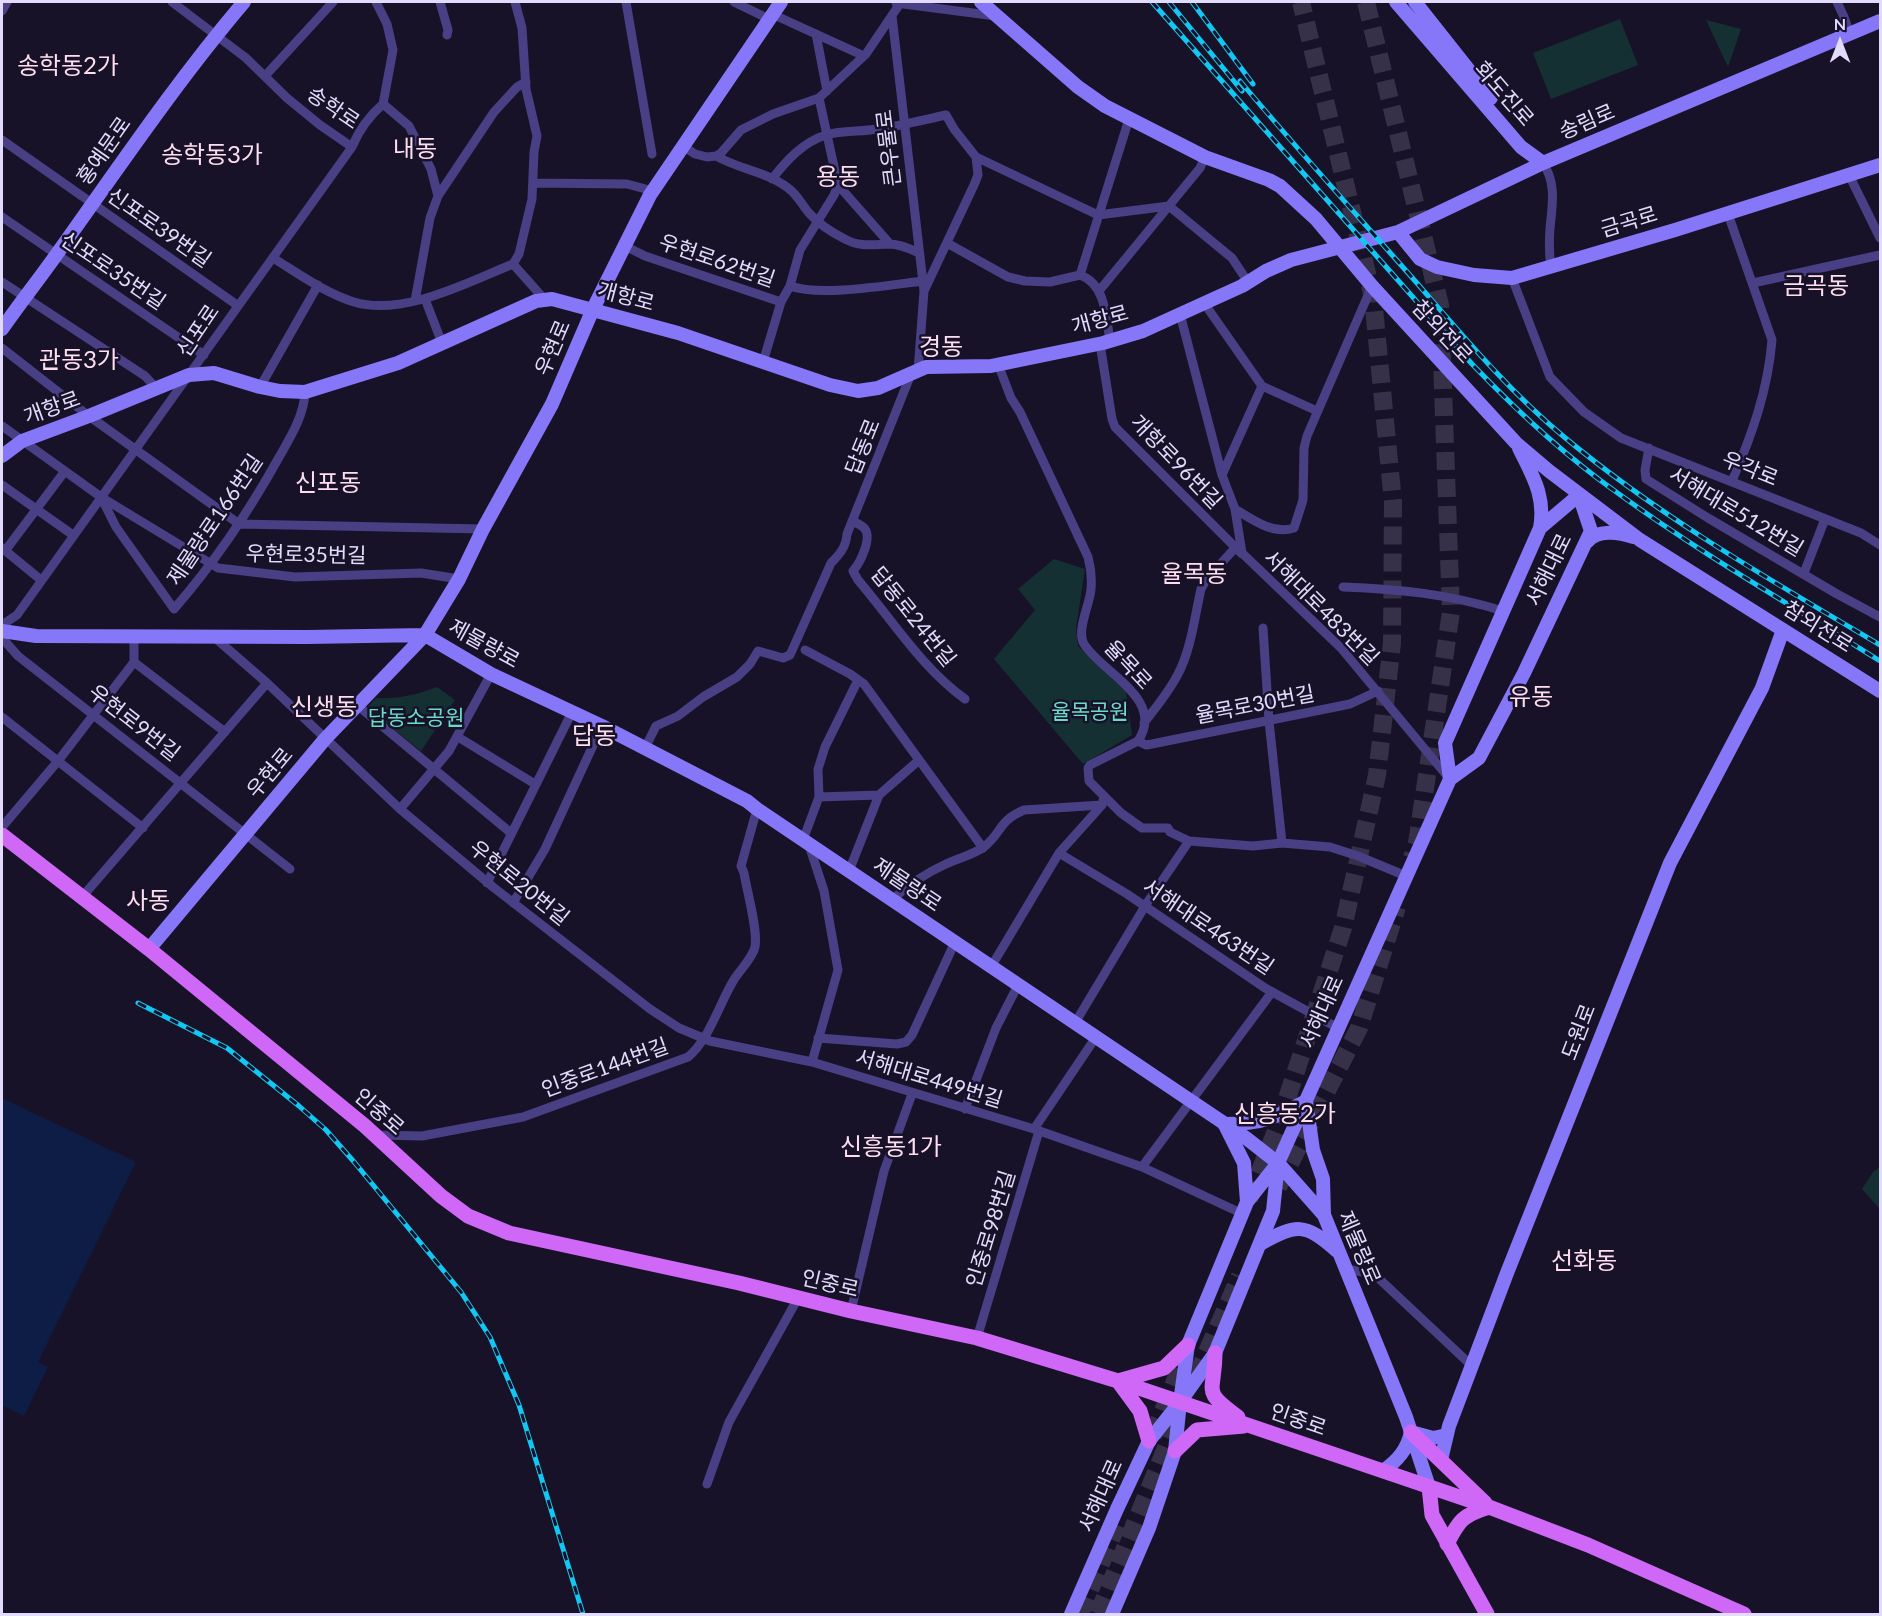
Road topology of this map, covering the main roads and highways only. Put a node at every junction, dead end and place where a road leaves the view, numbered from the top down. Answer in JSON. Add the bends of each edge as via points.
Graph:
{"nodes":[{"id":1,"x":244,"y":2,"type":"edge"},
{"id":2,"x":781,"y":2,"type":"edge"},
{"id":3,"x":981,"y":2,"type":"edge"},
{"id":4,"x":1396,"y":2,"type":"edge"},
{"id":5,"x":1415,"y":2,"type":"edge"},
{"id":6,"x":1881,"y":21,"type":"edge"},
{"id":7,"x":1543,"y":164,"type":"junction"},
{"id":8,"x":1881,"y":165,"type":"edge"},
{"id":9,"x":1398,"y":232,"type":"junction"},
{"id":10,"x":1341,"y":248,"type":"junction"},
{"id":11,"x":592,"y":309,"type":"junction"},
{"id":12,"x":2,"y":328,"type":"edge"},
{"id":13,"x":1516,"y":443,"type":"junction"},
{"id":14,"x":2,"y":456,"type":"edge"},
{"id":15,"x":1580,"y":495,"type":"junction"},
{"id":16,"x":1540,"y":528,"type":"junction"},
{"id":17,"x":1640,"y":540,"type":"junction"},
{"id":18,"x":1578,"y":555,"type":"junction"},
{"id":19,"x":1783,"y":630,"type":"junction"},
{"id":20,"x":2,"y":631,"type":"edge"},
{"id":21,"x":425,"y":635,"type":"junction"},
{"id":22,"x":1881,"y":691,"type":"edge"},
{"id":23,"x":1450,"y":780,"type":"junction"},
{"id":24,"x":2,"y":835,"type":"edge"},
{"id":25,"x":149,"y":949,"type":"junction"},
{"id":26,"x":1306,"y":1101,"type":"junction"},
{"id":27,"x":1224,"y":1124,"type":"junction"},
{"id":28,"x":1278,"y":1163,"type":"junction"},
{"id":29,"x":1245,"y":1208,"type":"junction"},
{"id":30,"x":1324,"y":1215,"type":"junction"},
{"id":31,"x":1260,"y":1244,"type":"junction"},
{"id":32,"x":1339,"y":1252,"type":"junction"},
{"id":33,"x":1188,"y":1345,"type":"junction"},
{"id":34,"x":1215,"y":1353,"type":"junction"},
{"id":35,"x":1118,"y":1381,"type":"junction"},
{"id":36,"x":1180,"y":1402,"type":"junction"},
{"id":37,"x":1250,"y":1425,"type":"junction"},
{"id":38,"x":1411,"y":1432,"type":"junction"},
{"id":39,"x":1447,"y":1435,"type":"junction"},
{"id":40,"x":1149,"y":1441,"type":"junction"},
{"id":41,"x":1175,"y":1451,"type":"junction"},
{"id":42,"x":1441,"y":1460,"type":"junction"},
{"id":43,"x":1383,"y":1471,"type":"junction"},
{"id":44,"x":1430,"y":1487,"type":"junction"},
{"id":45,"x":1489,"y":1507,"type":"junction"},
{"id":46,"x":1447,"y":1544,"type":"junction"},
{"id":47,"x":1071,"y":1614,"type":"edge"},
{"id":48,"x":1112,"y":1614,"type":"edge"},
{"id":49,"x":1487,"y":1614,"type":"edge"},
{"id":50,"x":1744,"y":1614,"type":"edge"}],
"edges":[{"from":1,"to":12,"type":"main road","name":"홍예문로","via":[[145,128]]},
{"from":2,"to":11,"type":"main road","name":"우현로","via":[[653,191]]},
{"from":3,"to":10,"type":"main road","name":"참외전로","via":[[1105,106],[1205,157],[1280,186]]},
{"from":4,"to":7,"type":"main road","name":"화도진로","via":[[1521,147]]},
{"from":5,"to":7,"type":"main road","name":"화도진로"},
{"from":6,"to":7,"type":"main road","name":"송림로"},
{"from":7,"to":9,"type":"main road","name":"송림로"},
{"from":8,"to":9,"type":"main road","name":"금곡로","via":[[1512,278],[1437,267],[1420,259]]},
{"from":9,"to":10,"type":"main road","name":"송림로"},
{"from":10,"to":11,"type":"main road","name":"개항로","via":[[1291,260],[1143,331],[1105,343],[998,364],[926,367],[878,388],[858,391]]},
{"from":10,"to":13,"type":"main road","name":"참외전로"},
{"from":11,"to":14,"type":"main road","name":"개항로","via":[[552,299],[536,301],[398,363],[304,392],[260,387],[213,373],[189,375],[22,441]]},
{"from":11,"to":21,"type":"main road","name":"우현로","via":[[552,404]]},
{"from":13,"to":15,"type":"main road","name":"참외전로"},
{"from":13,"to":16,"type":"main road","via":[[1539,493],[1543,512]]},
{"from":15,"to":16,"type":"main road","name":"서해대로"},
{"from":15,"to":17,"type":"main road","name":"참외전로"},
{"from":15,"to":18,"type":"main road","name":"서해대로","via":[[1591,531]]},
{"from":16,"to":23,"type":"main road","name":"서해대로","via":[[1445,742]]},
{"from":17,"to":18,"type":"main road","via":[[1624,534],[1600,533],[1589,538]]},
{"from":17,"to":19,"type":"main road","name":"참외전로"},
{"from":18,"to":23,"type":"main road","name":"서해대로","via":[[1524,674],[1479,758]]},
{"from":19,"to":22,"type":"main road","name":"참외전로"},
{"from":19,"to":39,"type":"main road","name":"도원로","via":[[1762,688],[1670,863]]},
{"from":20,"to":21,"type":"main road","name":"제물량로","via":[[36,636],[134,637]]},
{"from":21,"to":25,"type":"main road","name":"우현로","via":[[325,739]]},
{"from":21,"to":27,"type":"main road","name":"제물량로","via":[[491,674],[747,801]]},
{"from":23,"to":26,"type":"main road","name":"서해대로"},
{"from":24,"to":25,"type":"main road","name":"인중로"},
{"from":25,"to":35,"type":"main road","name":"인중로","via":[[468,1216],[509,1233],[977,1338]]},
{"from":26,"to":27,"type":"main road","via":[[1272,1119]]},
{"from":26,"to":28,"type":"main road","name":"서해대로"},
{"from":26,"to":30,"type":"main road","via":[[1313,1150],[1323,1179]]},
{"from":27,"to":28,"type":"main road","name":"제물량로"},
{"from":27,"to":29,"type":"main road","via":[[1244,1163]]},
{"from":28,"to":29,"type":"main road","name":"서해대로"},
{"from":28,"to":30,"type":"main road","name":"제물량로"},
{"from":28,"to":31,"type":"main road","name":"서해대로","via":[[1273,1210]]},
{"from":29,"to":33,"type":"main road","name":"서해대로"},
{"from":30,"to":32,"type":"main road","name":"제물량로"},
{"from":31,"to":32,"type":"main road","via":[[1297,1228],[1324,1239]]},
{"from":31,"to":34,"type":"main road","name":"서해대로"},
{"from":32,"to":38,"type":"main road","name":"제물량로"},
{"from":33,"to":35,"type":"main road","via":[[1164,1368]]},
{"from":33,"to":36,"type":"main road","name":"서해대로"},
{"from":34,"to":36,"type":"main road","name":"서해대로"},
{"from":34,"to":37,"type":"main road","via":[[1211,1388],[1215,1400]]},
{"from":35,"to":36,"type":"main road","name":"인중로"},
{"from":35,"to":40,"type":"main road","via":[[1140,1411]]},
{"from":36,"to":37,"type":"main road","name":"인중로"},
{"from":36,"to":40,"type":"main road","name":"서해대로"},
{"from":36,"to":41,"type":"main road","name":"서해대로"},
{"from":37,"to":41,"type":"main road","via":[[1197,1430]]},
{"from":37,"to":43,"type":"main road","name":"인중로"},
{"from":38,"to":39,"type":"main road","via":[[1433,1438]]},
{"from":38,"to":42,"type":"main road"},
{"from":38,"to":43,"type":"main road","via":[[1400,1457]]},
{"from":38,"to":44,"type":"main road","name":"제물량로"},
{"from":39,"to":42,"type":"main road","name":"도원로"},
{"from":40,"to":47,"type":"main road","name":"서해대로"},
{"from":41,"to":48,"type":"main road","name":"서해대로","via":[[1149,1528]]},
{"from":42,"to":45,"type":"main road"},
{"from":43,"to":44,"type":"main road","name":"인중로"},
{"from":44,"to":45,"type":"main road","name":"인중로"},
{"from":44,"to":46,"type":"main road","name":"제물량로","via":[[1432,1515]]},
{"from":45,"to":46,"type":"main road","via":[[1460,1520]]},
{"from":45,"to":50,"type":"main road","name":"인중로","via":[[1585,1544]]},
{"from":46,"to":49,"type":"main road","name":"제물량로"}]}
